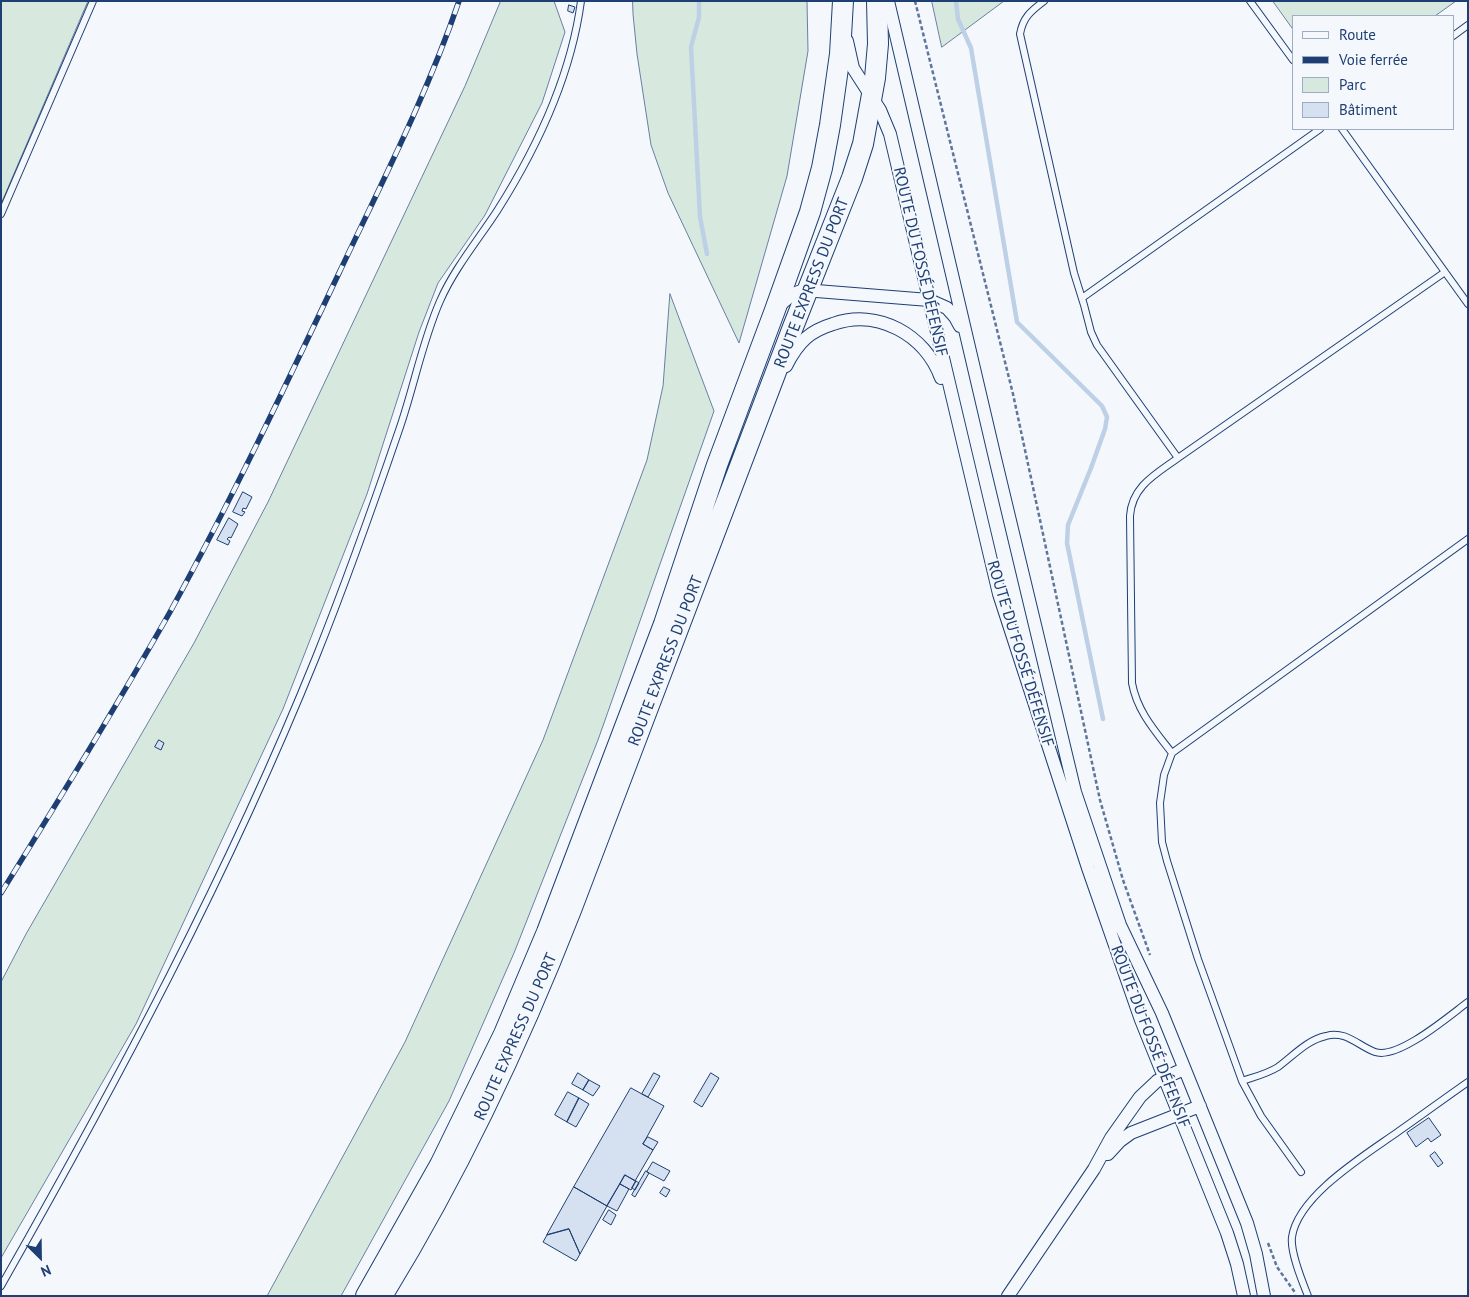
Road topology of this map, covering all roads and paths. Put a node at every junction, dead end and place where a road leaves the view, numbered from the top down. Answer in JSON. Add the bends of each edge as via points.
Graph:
{"nodes":[{"id":1,"x":93,"y":1,"type":"edge"},
{"id":2,"x":581,"y":1,"type":"edge"},
{"id":3,"x":877,"y":1,"type":"edge"},
{"id":4,"x":888,"y":1,"type":"edge"},
{"id":5,"x":915,"y":1,"type":"edge"},
{"id":6,"x":1044,"y":1,"type":"edge"},
{"id":7,"x":1250,"y":1,"type":"edge"},
{"id":8,"x":843,"y":8,"type":"edge"},
{"id":9,"x":1468,"y":25,"type":"edge"},
{"id":10,"x":1454,"y":35,"type":"edge"},
{"id":11,"x":1292,"y":59,"type":"edge"},
{"id":12,"x":872,"y":99,"type":"junction"},
{"id":13,"x":1319,"y":130,"type":"edge"},
{"id":14,"x":1343,"y":130,"type":"edge"},
{"id":15,"x":1,"y":214,"type":"edge"},
{"id":16,"x":1445,"y":272,"type":"junction"},
{"id":17,"x":808,"y":290,"type":"junction"},
{"id":18,"x":1082,"y":298,"type":"junction"},
{"id":19,"x":929,"y":300,"type":"junction"},
{"id":20,"x":1468,"y":304,"type":"edge"},
{"id":21,"x":775,"y":310,"type":"junction"},
{"id":22,"x":970,"y":349,"type":"junction"},
{"id":23,"x":782,"y":368,"type":"junction"},
{"id":24,"x":958,"y":422,"type":"junction"},
{"id":25,"x":1178,"y":458,"type":"junction"},
{"id":26,"x":1468,"y":539,"type":"edge"},
{"id":27,"x":1172,"y":753,"type":"junction"},
{"id":28,"x":1151,"y":958,"type":"dead end"},
{"id":29,"x":1468,"y":1002,"type":"edge"},
{"id":30,"x":1184,"y":1069,"type":"junction"},
{"id":31,"x":1164,"y":1078,"type":"junction"},
{"id":32,"x":1242,"y":1081,"type":"junction"},
{"id":33,"x":1468,"y":1082,"type":"edge"},
{"id":34,"x":1200,"y":1106,"type":"junction"},
{"id":35,"x":1179,"y":1114,"type":"junction"},
{"id":36,"x":1094,"y":1169,"type":"junction"},
{"id":37,"x":1301,"y":1172,"type":"dead end"},
{"id":38,"x":1,"y":1286,"type":"edge"},
{"id":39,"x":366,"y":1296,"type":"edge"},
{"id":40,"x":382,"y":1296,"type":"edge"},
{"id":41,"x":1008,"y":1296,"type":"edge"},
{"id":42,"x":1244,"y":1296,"type":"edge"},
{"id":43,"x":1264,"y":1296,"type":"edge"},
{"id":44,"x":1308,"y":1296,"type":"edge"}],
"edges":[{"from":1,"to":15,"type":"lane"},
{"from":2,"to":38,"type":"lane","via":[[558,92],[546,120],[510,190],[452,279],[437,309],[374,502],[316,656],[269,768],[159,999]]},
{"from":3,"to":12,"type":"main road","name":"ROUTE EXPRESS DU PORT"},
{"from":4,"to":22,"type":"street","name":"ROUTE DU FOSSÉ DÉFENSIF"},
{"from":5,"to":28,"type":"path","via":[[1011,381],[1100,800],[1123,880]]},
{"from":6,"to":18,"type":"lane","via":[[1028,13],[1020,34]]},
{"from":7,"to":11,"type":"lane"},
{"from":8,"to":12,"type":"street","name":"ROUTE DU FOSSÉ DÉFENSIF","via":[[851,61]]},
{"from":8,"to":21,"type":"main road","name":"ROUTE EXPRESS DU PORT","via":[[834,102],[822,168],[806,227]]},
{"from":9,"to":10,"type":"lane"},
{"from":12,"to":17,"type":"main road","name":"ROUTE EXPRESS DU PORT","via":[[854,174]]},
{"from":12,"to":19,"type":"street","name":"ROUTE DU FOSSÉ DÉFENSIF","via":[[890,134]]},
{"from":13,"to":18,"type":"lane"},
{"from":14,"to":16,"type":"lane"},
{"from":16,"to":20,"type":"lane"},
{"from":16,"to":25,"type":"lane"},
{"from":17,"to":19,"type":"street"},
{"from":17,"to":21,"type":"street","via":[[793,294]]},
{"from":17,"to":23,"type":"main road","name":"ROUTE EXPRESS DU PORT"},
{"from":18,"to":25,"type":"lane","via":[[1093,339]]},
{"from":19,"to":22,"type":"street","via":[[952,312]]},
{"from":19,"to":24,"type":"street","name":"ROUTE DU FOSSÉ DÉFENSIF"},
{"from":21,"to":39,"type":"main road","name":"ROUTE EXPRESS DU PORT","via":[[717,465],[662,631],[537,957],[461,1124]]},
{"from":22,"to":30,"type":"street","name":"ROUTE DU FOSSÉ DÉFENSIF","via":[[1077,799],[1118,920],[1162,1013]]},
{"from":23,"to":24,"type":"street","via":[[801,343],[817,330],[847,320],[882,322],[905,332],[927,352],[938,370]]},
{"from":23,"to":40,"type":"main road","name":"ROUTE EXPRESS DU PORT","via":[[758,422],[528,1014],[469,1139]]},
{"from":24,"to":31,"type":"street","name":"ROUTE DU FOSSÉ DÉFENSIF","via":[[999,594],[1092,880]]},
{"from":25,"to":27,"type":"lane","via":[[1138,490],[1130,516],[1132,683],[1142,712]]},
{"from":26,"to":27,"type":"lane"},
{"from":27,"to":32,"type":"lane","via":[[1160,798],[1164,850],[1198,960]]},
{"from":29,"to":32,"type":"lane","via":[[1398,1049],[1375,1052],[1346,1036],[1328,1035],[1310,1043],[1271,1070]]},
{"from":30,"to":31,"type":"street"},
{"from":30,"to":34,"type":"street","name":"ROUTE DU FOSSÉ DÉFENSIF"},
{"from":31,"to":35,"type":"street","name":"ROUTE DU FOSSÉ DÉFENSIF"},
{"from":31,"to":36,"type":"street","via":[[1140,1096]]},
{"from":32,"to":37,"type":"lane","via":[[1261,1116]]},
{"from":33,"to":44,"type":"lane","via":[[1341,1172],[1308,1207],[1296,1225],[1292,1243]]},
{"from":34,"to":35,"type":"street"},
{"from":34,"to":43,"type":"street","name":"ROUTE DU FOSSÉ DÉFENSIF","via":[[1250,1231]]},
{"from":35,"to":36,"type":"street","via":[[1125,1137]]},
{"from":35,"to":42,"type":"street","name":"ROUTE DU FOSSÉ DÉFENSIF","via":[[1228,1238]]},
{"from":36,"to":41,"type":"street"}]}
